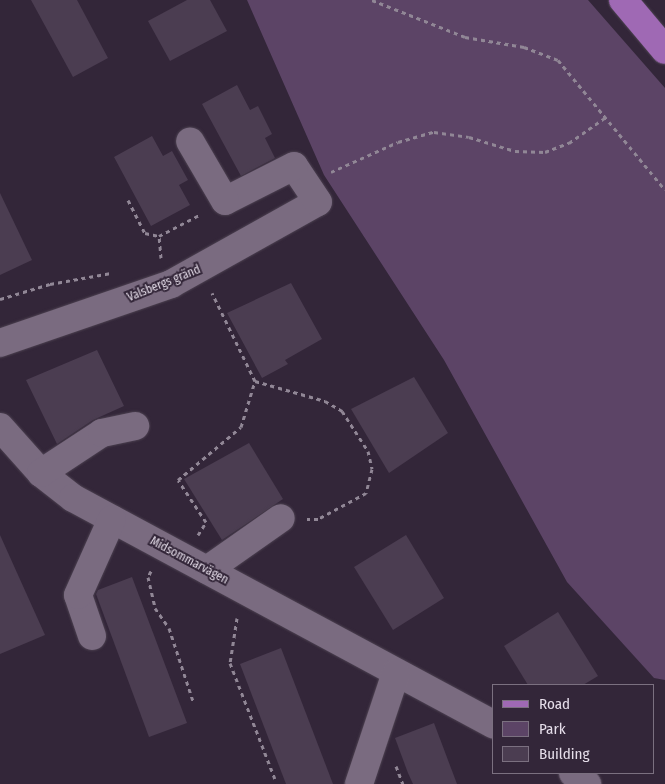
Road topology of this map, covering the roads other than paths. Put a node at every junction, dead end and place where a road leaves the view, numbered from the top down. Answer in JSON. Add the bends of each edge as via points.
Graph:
{"nodes":[{"id":1,"x":623,"y":0,"type":"edge"},
{"id":2,"x":665,"y":50,"type":"edge"},
{"id":3,"x":190,"y":141,"type":"dead end"},
{"id":4,"x":0,"y":343,"type":"edge"},
{"id":5,"x":135,"y":426,"type":"dead end"},
{"id":6,"x":0,"y":427,"type":"edge"},
{"id":7,"x":41,"y":473,"type":"junction"},
{"id":8,"x":281,"y":518,"type":"road end"},
{"id":9,"x":112,"y":519,"type":"junction"},
{"id":10,"x":184,"y":558,"type":"junction"},
{"id":11,"x":92,"y":636,"type":"dead end"},
{"id":12,"x":396,"y":672,"type":"junction"},
{"id":13,"x":492,"y":724,"type":"edge"},
{"id":14,"x":574,"y":774,"type":"edge"},
{"id":15,"x":359,"y":784,"type":"edge"},
{"id":16,"x":587,"y":784,"type":"edge"}],
"edges":[{"from":1,"to":2,"type":"main road"},
{"from":3,"to":4,"type":"street","name":"Valsbergs gränd","via":[[225,201],[294,166],[318,202],[171,284]]},
{"from":5,"to":7,"type":"street","via":[[102,433]]},
{"from":6,"to":7,"type":"street","name":"Midsommarvägen"},
{"from":7,"to":9,"type":"street","name":"Midsommarvägen","via":[[73,498]]},
{"from":8,"to":10,"type":"street"},
{"from":9,"to":10,"type":"street","name":"Midsommarvägen"},
{"from":9,"to":11,"type":"street","via":[[78,595]]},
{"from":10,"to":12,"type":"street","name":"Midsommarvägen"},
{"from":12,"to":13,"type":"street","name":"Midsommarvägen"},
{"from":12,"to":15,"type":"street"},
{"from":14,"to":16,"type":"street"}]}
